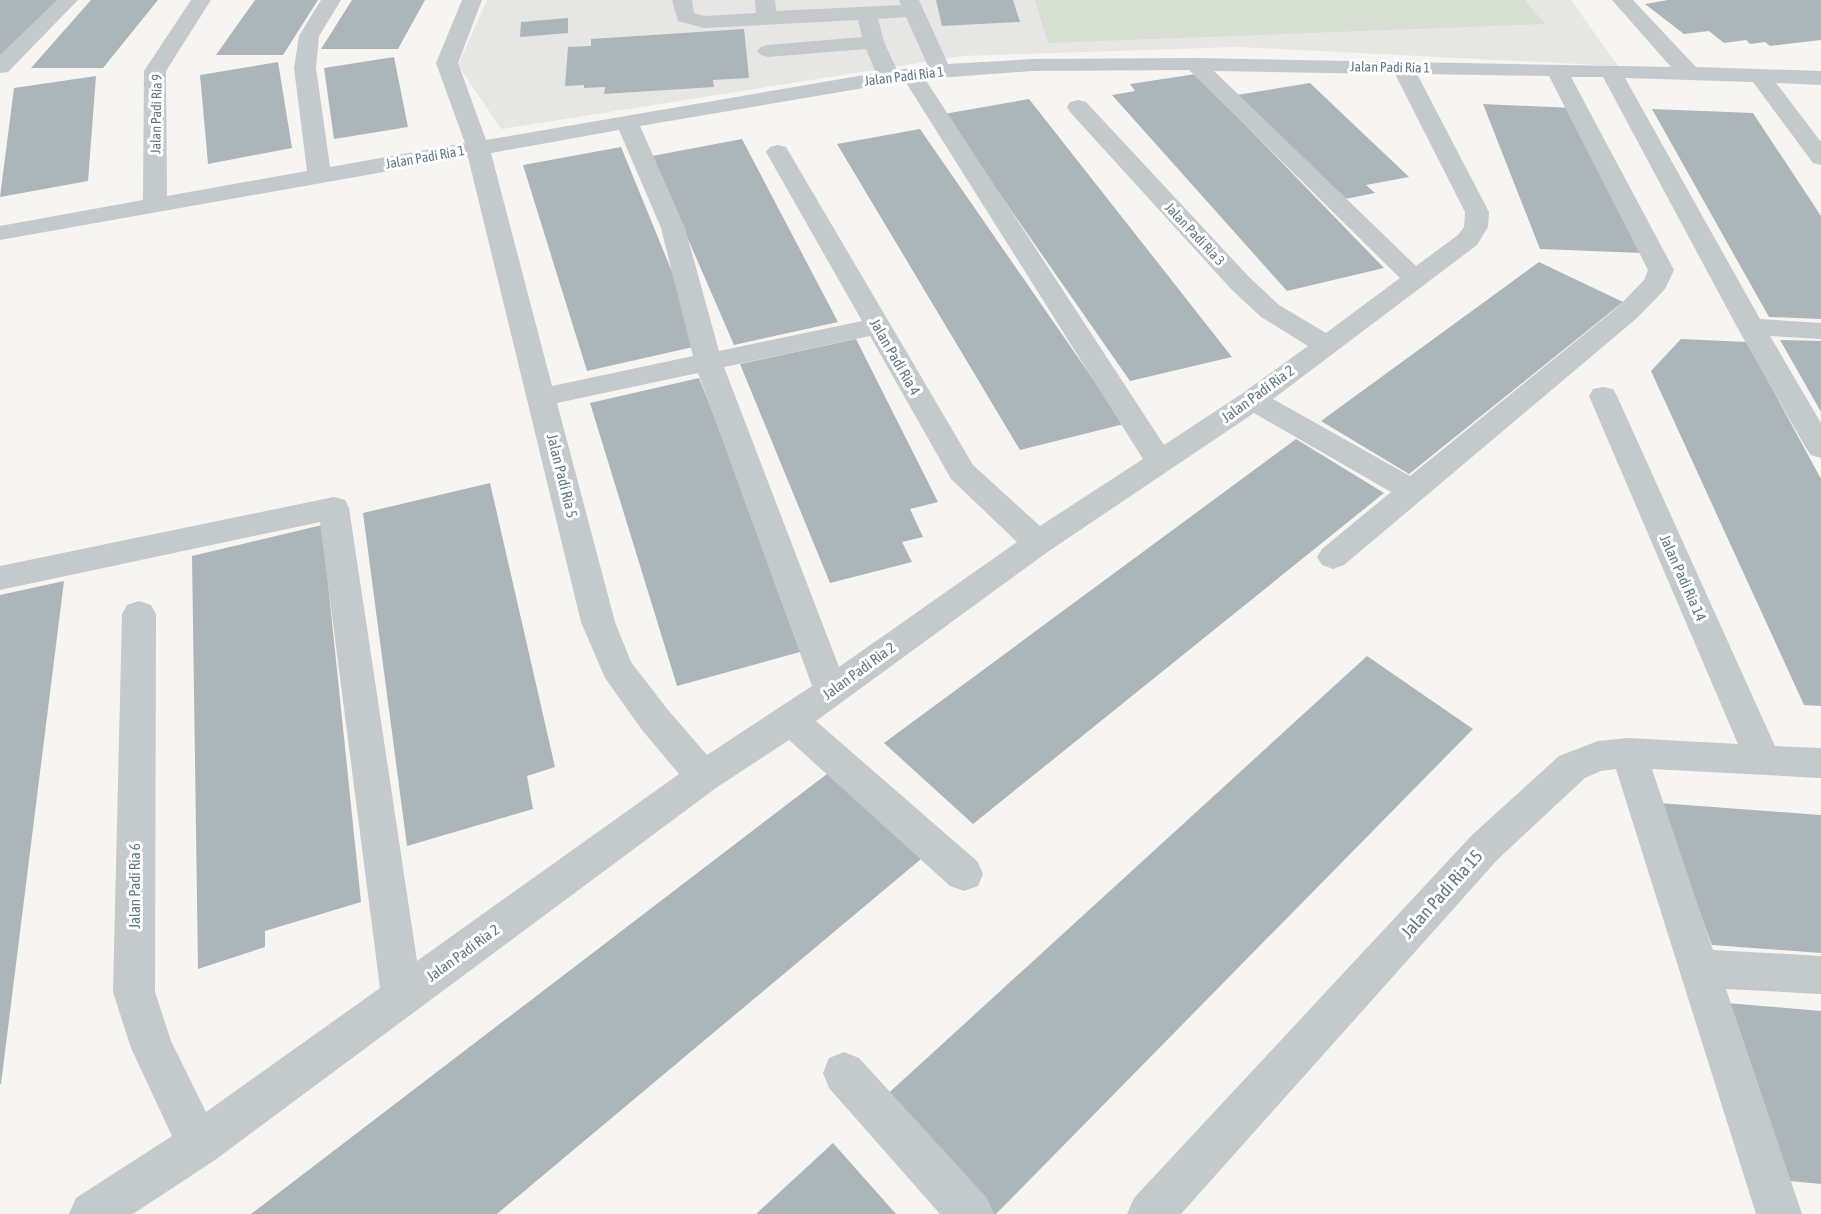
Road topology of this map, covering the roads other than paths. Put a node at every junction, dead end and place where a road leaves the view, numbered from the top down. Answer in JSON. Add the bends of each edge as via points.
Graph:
{"nodes":[{"id":1,"x":68,"y":0,"type":"edge"},
{"id":2,"x":201,"y":0,"type":"edge"},
{"id":3,"x":331,"y":0,"type":"edge"},
{"id":4,"x":472,"y":0,"type":"edge"},
{"id":5,"x":682,"y":0,"type":"edge"},
{"id":6,"x":1622,"y":0,"type":"edge"},
{"id":7,"x":911,"y":5,"type":"edge"},
{"id":8,"x":766,"y":9,"type":"edge"},
{"id":9,"x":866,"y":14,"type":"junction"},
{"id":10,"x":874,"y":42,"type":"junction"},
{"id":11,"x":768,"y":51,"type":"dead end"},
{"id":12,"x":1195,"y":64,"type":"junction"},
{"id":13,"x":0,"y":67,"type":"edge"},
{"id":14,"x":1402,"y":67,"type":"junction"},
{"id":15,"x":1559,"y":71,"type":"junction"},
{"id":16,"x":1610,"y":71,"type":"junction"},
{"id":17,"x":941,"y":72,"type":"junction"},
{"id":18,"x":1690,"y":74,"type":"junction"},
{"id":19,"x":900,"y":76,"type":"junction"},
{"id":20,"x":1759,"y":76,"type":"junction"},
{"id":21,"x":1820,"y":79,"type":"edge"},
{"id":22,"x":1078,"y":108,"type":"dead end"},
{"id":23,"x":627,"y":122,"type":"junction"},
{"id":24,"x":478,"y":148,"type":"junction"},
{"id":25,"x":778,"y":152,"type":"dead end"},
{"id":26,"x":1821,"y":158,"type":"edge"},
{"id":27,"x":319,"y":176,"type":"junction"},
{"id":28,"x":155,"y":205,"type":"junction"},
{"id":29,"x":0,"y":232,"type":"edge"},
{"id":30,"x":1414,"y":278,"type":"junction"},
{"id":31,"x":878,"y":327,"type":"junction"},
{"id":32,"x":1751,"y":327,"type":"junction"},
{"id":33,"x":1821,"y":331,"type":"edge"},
{"id":34,"x":1325,"y":344,"type":"junction"},
{"id":35,"x":708,"y":362,"type":"junction"},
{"id":36,"x":1603,"y":396,"type":"dead end"},
{"id":37,"x":542,"y":397,"type":"junction"},
{"id":38,"x":1253,"y":400,"type":"junction"},
{"id":39,"x":1821,"y":447,"type":"edge"},
{"id":40,"x":1159,"y":461,"type":"junction"},
{"id":41,"x":1412,"y":491,"type":"junction"},
{"id":42,"x":1038,"y":543,"type":"junction"},
{"id":43,"x":1332,"y":556,"type":"dead end"},
{"id":44,"x":0,"y":578,"type":"edge"},
{"id":45,"x":139,"y":615,"type":"dead end"},
{"id":46,"x":831,"y":690,"type":"junction"},
{"id":47,"x":791,"y":720,"type":"junction"},
{"id":48,"x":1629,"y":753,"type":"junction"},
{"id":49,"x":1763,"y":760,"type":"junction"},
{"id":50,"x":1821,"y":763,"type":"edge"},
{"id":51,"x":703,"y":777,"type":"junction"},
{"id":52,"x":964,"y":874,"type":"dead end"},
{"id":53,"x":1698,"y":968,"type":"junction"},
{"id":54,"x":1821,"y":975,"type":"edge"},
{"id":55,"x":402,"y":998,"type":"junction"},
{"id":56,"x":844,"y":1073,"type":"dead end"},
{"id":57,"x":199,"y":1144,"type":"junction"},
{"id":58,"x":92,"y":1214,"type":"edge"},
{"id":59,"x":971,"y":1214,"type":"edge"},
{"id":60,"x":1150,"y":1214,"type":"edge"},
{"id":61,"x":1779,"y":1214,"type":"edge"}],
"edges":[{"from":1,"to":13,"type":"street"},
{"from":2,"to":28,"type":"street","name":"Jalan Padi Ria 9","via":[[155,71]]},
{"from":3,"to":27,"type":"street","via":[[309,36],[305,68]]},
{"from":4,"to":24,"type":"street","name":"Jalan Padi Ria 5","via":[[447,63]]},
{"from":5,"to":8,"type":"street","via":[[685,17],[696,21]]},
{"from":6,"to":18,"type":"street"},
{"from":7,"to":9,"type":"street"},
{"from":7,"to":17,"type":"street"},
{"from":8,"to":9,"type":"street"},
{"from":9,"to":10,"type":"street"},
{"from":10,"to":11,"type":"street"},
{"from":10,"to":19,"type":"street"},
{"from":12,"to":14,"type":"street","name":"Jalan Padi Ria 1"},
{"from":12,"to":17,"type":"street","name":"Jalan Padi Ria 1","via":[[1033,65]]},
{"from":12,"to":30,"type":"street"},
{"from":14,"to":15,"type":"street","name":"Jalan Padi Ria 1"},
{"from":14,"to":30,"type":"street","name":"Jalan Padi Ria 2","via":[[1477,212],[1476,227],[1468,240]]},
{"from":15,"to":16,"type":"street","name":"Jalan Padi Ria 1"},
{"from":15,"to":41,"type":"street","via":[[1661,270],[1656,283],[1628,312]]},
{"from":16,"to":18,"type":"street","name":"Jalan Padi Ria 1"},
{"from":16,"to":32,"type":"street"},
{"from":17,"to":19,"type":"street","name":"Jalan Padi Ria 1"},
{"from":18,"to":20,"type":"street","name":"Jalan Padi Ria 1"},
{"from":19,"to":23,"type":"street","name":"Jalan Padi Ria 1"},
{"from":19,"to":40,"type":"street"},
{"from":20,"to":21,"type":"street","name":"Jalan Padi Ria 1"},
{"from":20,"to":26,"type":"street","via":[[1800,114]]},
{"from":22,"to":34,"type":"street","name":"Jalan Padi Ria 3","via":[[1240,283],[1270,310]]},
{"from":23,"to":24,"type":"street","name":"Jalan Padi Ria 1"},
{"from":23,"to":35,"type":"street","via":[[673,228]]},
{"from":24,"to":27,"type":"street","name":"Jalan Padi Ria 1"},
{"from":24,"to":37,"type":"street","name":"Jalan Padi Ria 5"},
{"from":25,"to":31,"type":"street","name":"Jalan Padi Ria 4"},
{"from":27,"to":28,"type":"street","name":"Jalan Padi Ria 1"},
{"from":28,"to":29,"type":"street","name":"Jalan Padi Ria 1"},
{"from":30,"to":34,"type":"street","name":"Jalan Padi Ria 2"},
{"from":31,"to":35,"type":"street"},
{"from":31,"to":42,"type":"street","name":"Jalan Padi Ria 4","via":[[962,471]]},
{"from":32,"to":33,"type":"street"},
{"from":32,"to":39,"type":"street"},
{"from":34,"to":38,"type":"street","name":"Jalan Padi Ria 2"},
{"from":35,"to":37,"type":"street"},
{"from":35,"to":46,"type":"street"},
{"from":36,"to":49,"type":"street","name":"Jalan Padi Ria 14"},
{"from":37,"to":51,"type":"street","name":"Jalan Padi Ria 5","via":[[598,622],[617,668]]},
{"from":38,"to":40,"type":"street","name":"Jalan Padi Ria 2"},
{"from":38,"to":41,"type":"street"},
{"from":40,"to":42,"type":"street","name":"Jalan Padi Ria 2"},
{"from":41,"to":43,"type":"street"},
{"from":42,"to":46,"type":"street","name":"Jalan Padi Ria 2"},
{"from":44,"to":55,"type":"street","via":[[334,508]]},
{"from":45,"to":57,"type":"street","name":"Jalan Padi Ria 6","via":[[134,992],[152,1048]]},
{"from":46,"to":47,"type":"street","name":"Jalan Padi Ria 2"},
{"from":47,"to":51,"type":"street","name":"Jalan Padi Ria 2"},
{"from":47,"to":52,"type":"street"},
{"from":48,"to":49,"type":"street","name":"Jalan Padi Ria 15"},
{"from":48,"to":53,"type":"street"},
{"from":48,"to":60,"type":"street","name":"Jalan Padi Ria 15","via":[[1598,756],[1572,767],[1485,847]]},
{"from":49,"to":50,"type":"street","name":"Jalan Padi Ria 15"},
{"from":51,"to":55,"type":"street","name":"Jalan Padi Ria 2"},
{"from":53,"to":54,"type":"street"},
{"from":53,"to":61,"type":"street"},
{"from":55,"to":57,"type":"street","name":"Jalan Padi Ria 2"},
{"from":56,"to":59,"type":"street"},
{"from":57,"to":58,"type":"street","name":"Jalan Padi Ria 2"}]}
